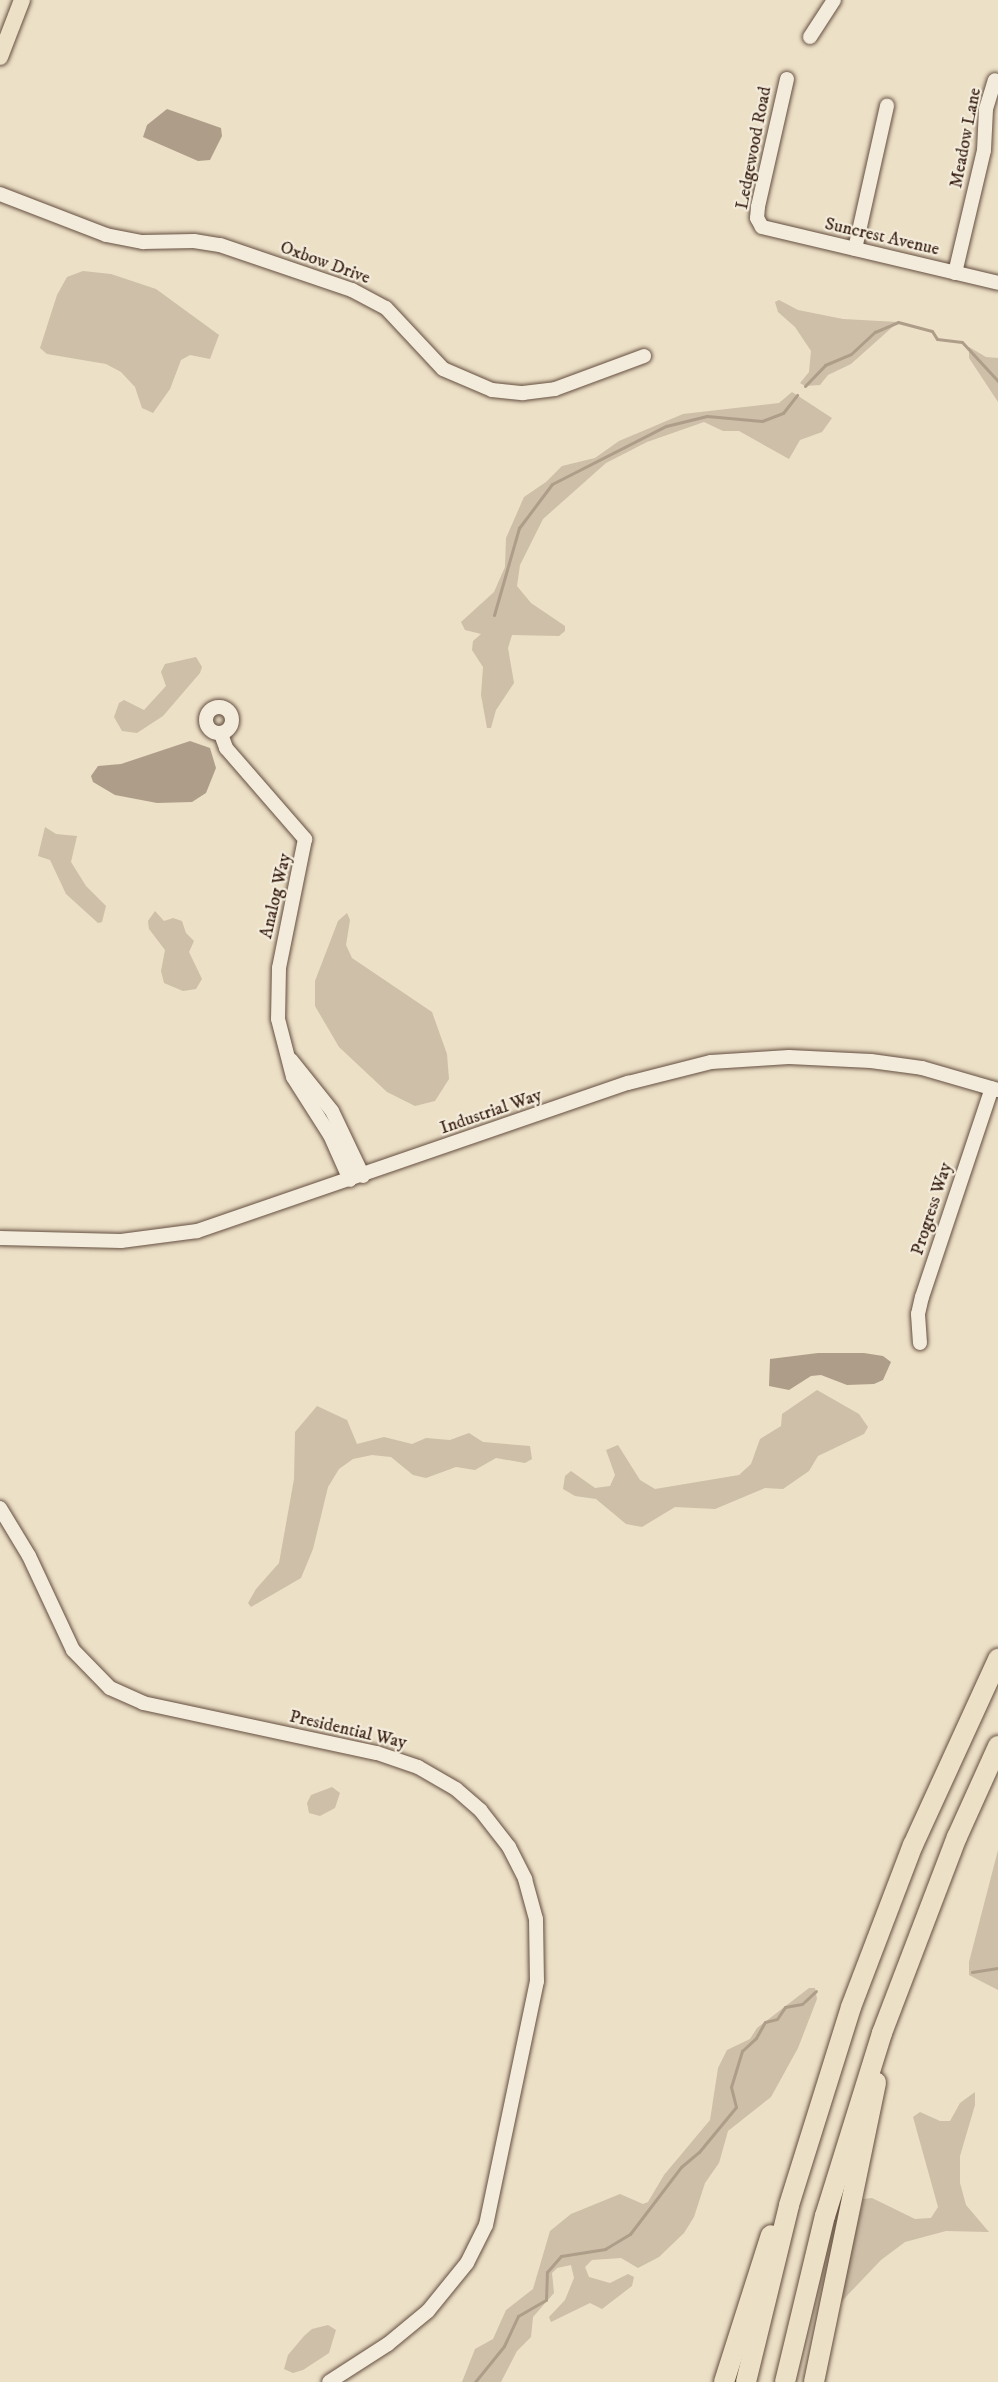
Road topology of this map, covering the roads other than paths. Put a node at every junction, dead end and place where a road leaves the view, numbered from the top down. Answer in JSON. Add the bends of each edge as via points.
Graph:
{"nodes":[{"id":1,"x":22,"y":0,"type":"edge"},
{"id":2,"x":834,"y":0,"type":"edge"},
{"id":3,"x":810,"y":37,"type":"dead end"},
{"id":4,"x":0,"y":57,"type":"edge"},
{"id":5,"x":787,"y":78,"type":"dead end"},
{"id":6,"x":995,"y":80,"type":"dead end"},
{"id":7,"x":886,"y":106,"type":"dead end"},
{"id":8,"x":0,"y":194,"type":"edge"},
{"id":9,"x":760,"y":224,"type":"joint"},
{"id":10,"x":855,"y":249,"type":"junction"},
{"id":11,"x":955,"y":273,"type":"junction"},
{"id":12,"x":998,"y":283,"type":"edge"},
{"id":13,"x":644,"y":356,"type":"dead end"},
{"id":14,"x":221,"y":734,"type":"dead end"},
{"id":15,"x":995,"y":1089,"type":"edge"},
{"id":16,"x":356,"y":1178,"type":"junction"},
{"id":17,"x":0,"y":1238,"type":"edge"},
{"id":18,"x":920,"y":1343,"type":"dead end"},
{"id":19,"x":0,"y":1508,"type":"edge"},
{"id":20,"x":998,"y":1659,"type":"edge"},
{"id":21,"x":998,"y":1746,"type":"edge"},
{"id":22,"x":882,"y":2033,"type":"junction"},
{"id":23,"x":799,"y":2172,"type":"junction"},
{"id":24,"x":329,"y":2382,"type":"edge"},
{"id":25,"x":724,"y":2382,"type":"edge"},
{"id":26,"x":746,"y":2382,"type":"edge"},
{"id":27,"x":785,"y":2382,"type":"edge"},
{"id":28,"x":814,"y":2382,"type":"edge"}],
"edges":[{"from":1,"to":4,"type":"main road"},
{"from":2,"to":3,"type":"street"},
{"from":5,"to":9,"type":"street","name":"Ledgewood Road","via":[[758,207]]},
{"from":6,"to":11,"type":"street","name":"Meadow Lane","via":[[986,109],[982,161]]},
{"from":7,"to":10,"type":"street"},
{"from":8,"to":13,"type":"street","name":"Oxbow Drive","via":[[106,235],[143,242],[220,244],[359,293],[392,313],[443,369],[501,392],[555,389]]},
{"from":9,"to":10,"type":"street","name":"Suncrest Avenue","via":[[770,231]]},
{"from":10,"to":11,"type":"street","name":"Suncrest Avenue"},
{"from":11,"to":12,"type":"street","name":"Suncrest Avenue"},
{"from":14,"to":16,"type":"street","name":"Analog Way","via":[[226,748],[305,839],[276,991],[278,1019],[293,1077]]},
{"from":15,"to":16,"type":"street","name":"Industrial Way","via":[[922,1068],[871,1061],[789,1057],[711,1062],[628,1083]]},
{"from":15,"to":18,"type":"street","name":"Progress Way","via":[[922,1297],[918,1314]]},
{"from":16,"to":17,"type":"street","name":"Industrial Way","via":[[215,1226],[161,1239]]},
{"from":19,"to":24,"type":"street","name":"Presidential Way","via":[[29,1556],[73,1650],[104,1683],[143,1703],[370,1751],[418,1767],[456,1789],[481,1811],[509,1847],[525,1879],[536,1919],[537,1981],[486,2225],[467,2263],[428,2311],[388,2344]]},
{"from":20,"to":23,"type":"highway","via":[[883,1921]]},
{"from":21,"to":22,"type":"highway","via":[[953,1847]]},
{"from":22,"to":27,"type":"highway","via":[[825,2216]]},
{"from":22,"to":28,"type":"highway","via":[[873,2104],[851,2193]]},
{"from":23,"to":25,"type":"highway","via":[[764,2251]]},
{"from":23,"to":26,"type":"highway"}]}
